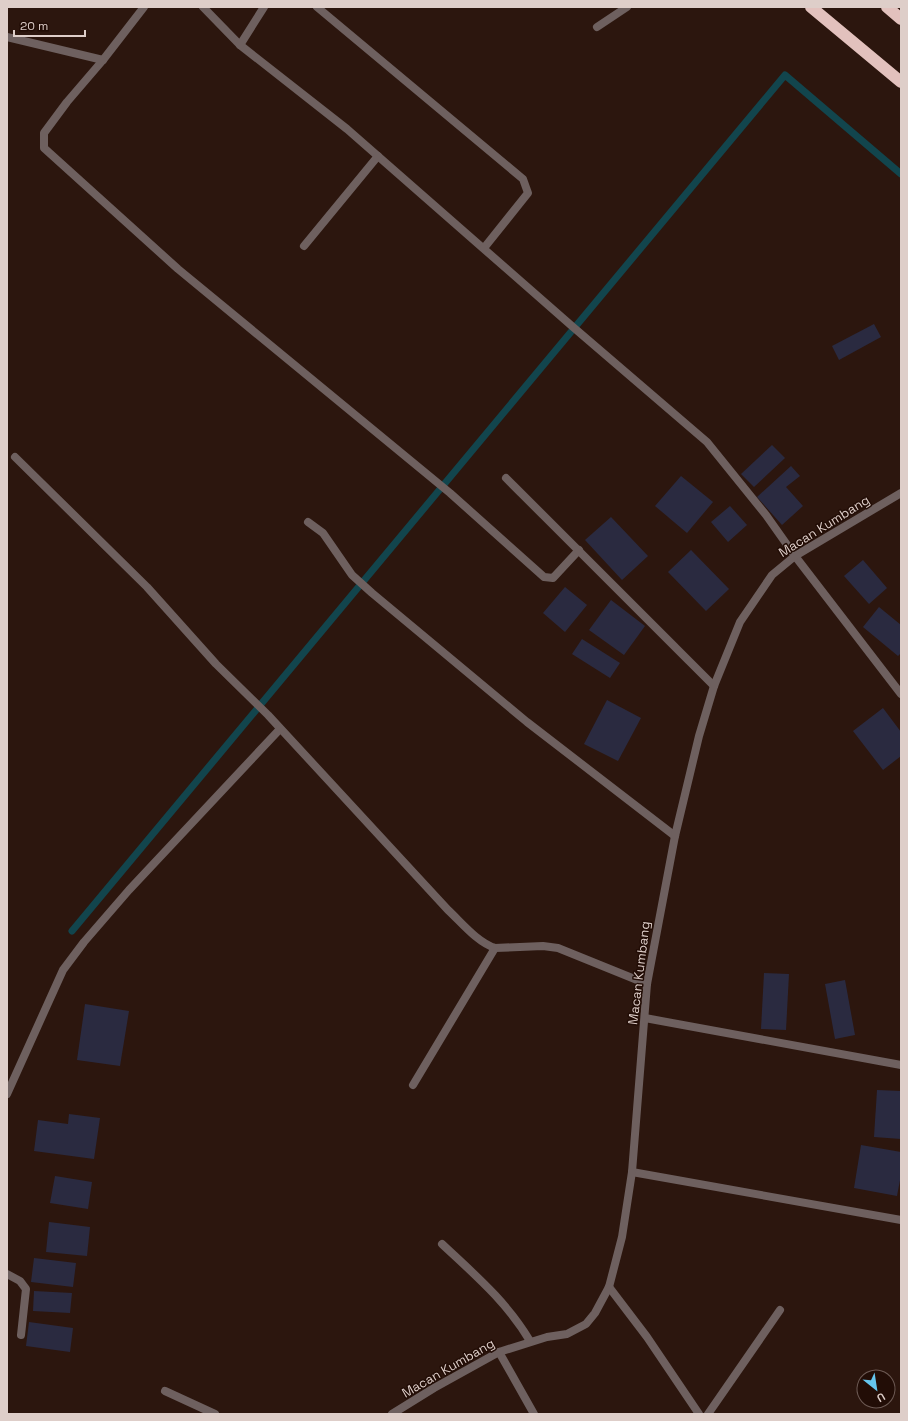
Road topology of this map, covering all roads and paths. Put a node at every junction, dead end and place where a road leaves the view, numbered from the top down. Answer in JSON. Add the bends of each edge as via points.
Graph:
{"nodes":[{"id":1,"x":144,"y":7,"type":"edge"},
{"id":2,"x":203,"y":7,"type":"edge"},
{"id":3,"x":264,"y":7,"type":"edge"},
{"id":4,"x":317,"y":7,"type":"edge"},
{"id":5,"x":627,"y":7,"type":"edge"},
{"id":6,"x":811,"y":7,"type":"edge"},
{"id":7,"x":887,"y":7,"type":"edge"},
{"id":8,"x":901,"y":19,"type":"edge"},
{"id":9,"x":597,"y":27,"type":"dead end"},
{"id":10,"x":7,"y":37,"type":"edge"},
{"id":11,"x":240,"y":45,"type":"junction"},
{"id":12,"x":102,"y":60,"type":"junction"},
{"id":13,"x":901,"y":82,"type":"edge"},
{"id":14,"x":378,"y":156,"type":"junction"},
{"id":15,"x":304,"y":246,"type":"dead end"},
{"id":16,"x":484,"y":248,"type":"junction"},
{"id":17,"x":15,"y":457,"type":"dead end"},
{"id":18,"x":506,"y":478,"type":"dead end"},
{"id":19,"x":901,"y":493,"type":"edge"},
{"id":20,"x":308,"y":522,"type":"dead end"},
{"id":21,"x":579,"y":550,"type":"junction"},
{"id":22,"x":794,"y":556,"type":"junction"},
{"id":23,"x":714,"y":686,"type":"junction"},
{"id":24,"x":901,"y":694,"type":"edge"},
{"id":25,"x":280,"y":729,"type":"junction"},
{"id":26,"x":675,"y":836,"type":"junction"},
{"id":27,"x":495,"y":948,"type":"junction"},
{"id":28,"x":647,"y":984,"type":"junction"},
{"id":29,"x":645,"y":1018,"type":"junction"},
{"id":30,"x":901,"y":1065,"type":"edge"},
{"id":31,"x":413,"y":1085,"type":"dead end"},
{"id":32,"x":7,"y":1094,"type":"edge"},
{"id":33,"x":632,"y":1172,"type":"junction"},
{"id":34,"x":901,"y":1220,"type":"edge"},
{"id":35,"x":442,"y":1244,"type":"dead end"},
{"id":36,"x":7,"y":1274,"type":"edge"},
{"id":37,"x":609,"y":1287,"type":"junction"},
{"id":38,"x":780,"y":1310,"type":"dead end"},
{"id":39,"x":21,"y":1335,"type":"dead end"},
{"id":40,"x":530,"y":1341,"type":"junction"},
{"id":41,"x":499,"y":1352,"type":"junction"},
{"id":42,"x":165,"y":1390,"type":"dead end"},
{"id":43,"x":215,"y":1414,"type":"edge"},
{"id":44,"x":392,"y":1414,"type":"edge"},
{"id":45,"x":534,"y":1414,"type":"edge"},
{"id":46,"x":699,"y":1414,"type":"edge"},
{"id":47,"x":708,"y":1414,"type":"edge"}],
"edges":[{"from":1,"to":12,"type":"street"},
{"from":2,"to":11,"type":"street"},
{"from":3,"to":11,"type":"street"},
{"from":4,"to":16,"type":"street","via":[[523,179],[528,193]]},
{"from":5,"to":9,"type":"street"},
{"from":6,"to":13,"type":"highway"},
{"from":7,"to":8,"type":"highway"},
{"from":10,"to":12,"type":"street"},
{"from":11,"to":14,"type":"street"},
{"from":12,"to":21,"type":"street","via":[[66,102],[44,133],[44,148],[178,269],[450,493],[544,577],[553,578]]},
{"from":14,"to":15,"type":"street"},
{"from":14,"to":16,"type":"street"},
{"from":16,"to":22,"type":"street","via":[[707,442],[766,516]]},
{"from":17,"to":25,"type":"street","via":[[147,587],[216,664]]},
{"from":18,"to":21,"type":"street"},
{"from":19,"to":22,"type":"street","name":"Macan Kumbang"},
{"from":20,"to":26,"type":"street","via":[[323,533],[356,580],[528,722]]},
{"from":21,"to":23,"type":"street"},
{"from":22,"to":23,"type":"street","name":"Macan Kumbang","via":[[772,575],[747,610]]},
{"from":22,"to":24,"type":"street"},
{"from":23,"to":26,"type":"street","name":"Macan Kumbang"},
{"from":25,"to":27,"type":"street","via":[[448,910],[483,942]]},
{"from":25,"to":32,"type":"street","via":[[129,890],[63,970]]},
{"from":26,"to":28,"type":"street","name":"Macan Kumbang"},
{"from":27,"to":28,"type":"street","via":[[558,948]]},
{"from":27,"to":31,"type":"street"},
{"from":28,"to":29,"type":"street","name":"Macan Kumbang"},
{"from":29,"to":30,"type":"street"},
{"from":29,"to":33,"type":"street","name":"Macan Kumbang"},
{"from":33,"to":34,"type":"street"},
{"from":33,"to":37,"type":"street","name":"Macan Kumbang","via":[[622,1237]]},
{"from":35,"to":40,"type":"street","via":[[503,1302]]},
{"from":36,"to":39,"type":"street","via":[[20,1281],[26,1289]]},
{"from":37,"to":40,"type":"street","name":"Macan Kumbang","via":[[586,1324],[567,1334]]},
{"from":37,"to":46,"type":"street","via":[[647,1337]]},
{"from":38,"to":47,"type":"street"},
{"from":40,"to":41,"type":"street","name":"Macan Kumbang"},
{"from":41,"to":44,"type":"street","name":"Macan Kumbang"},
{"from":41,"to":45,"type":"street"},
{"from":42,"to":43,"type":"street"}]}
